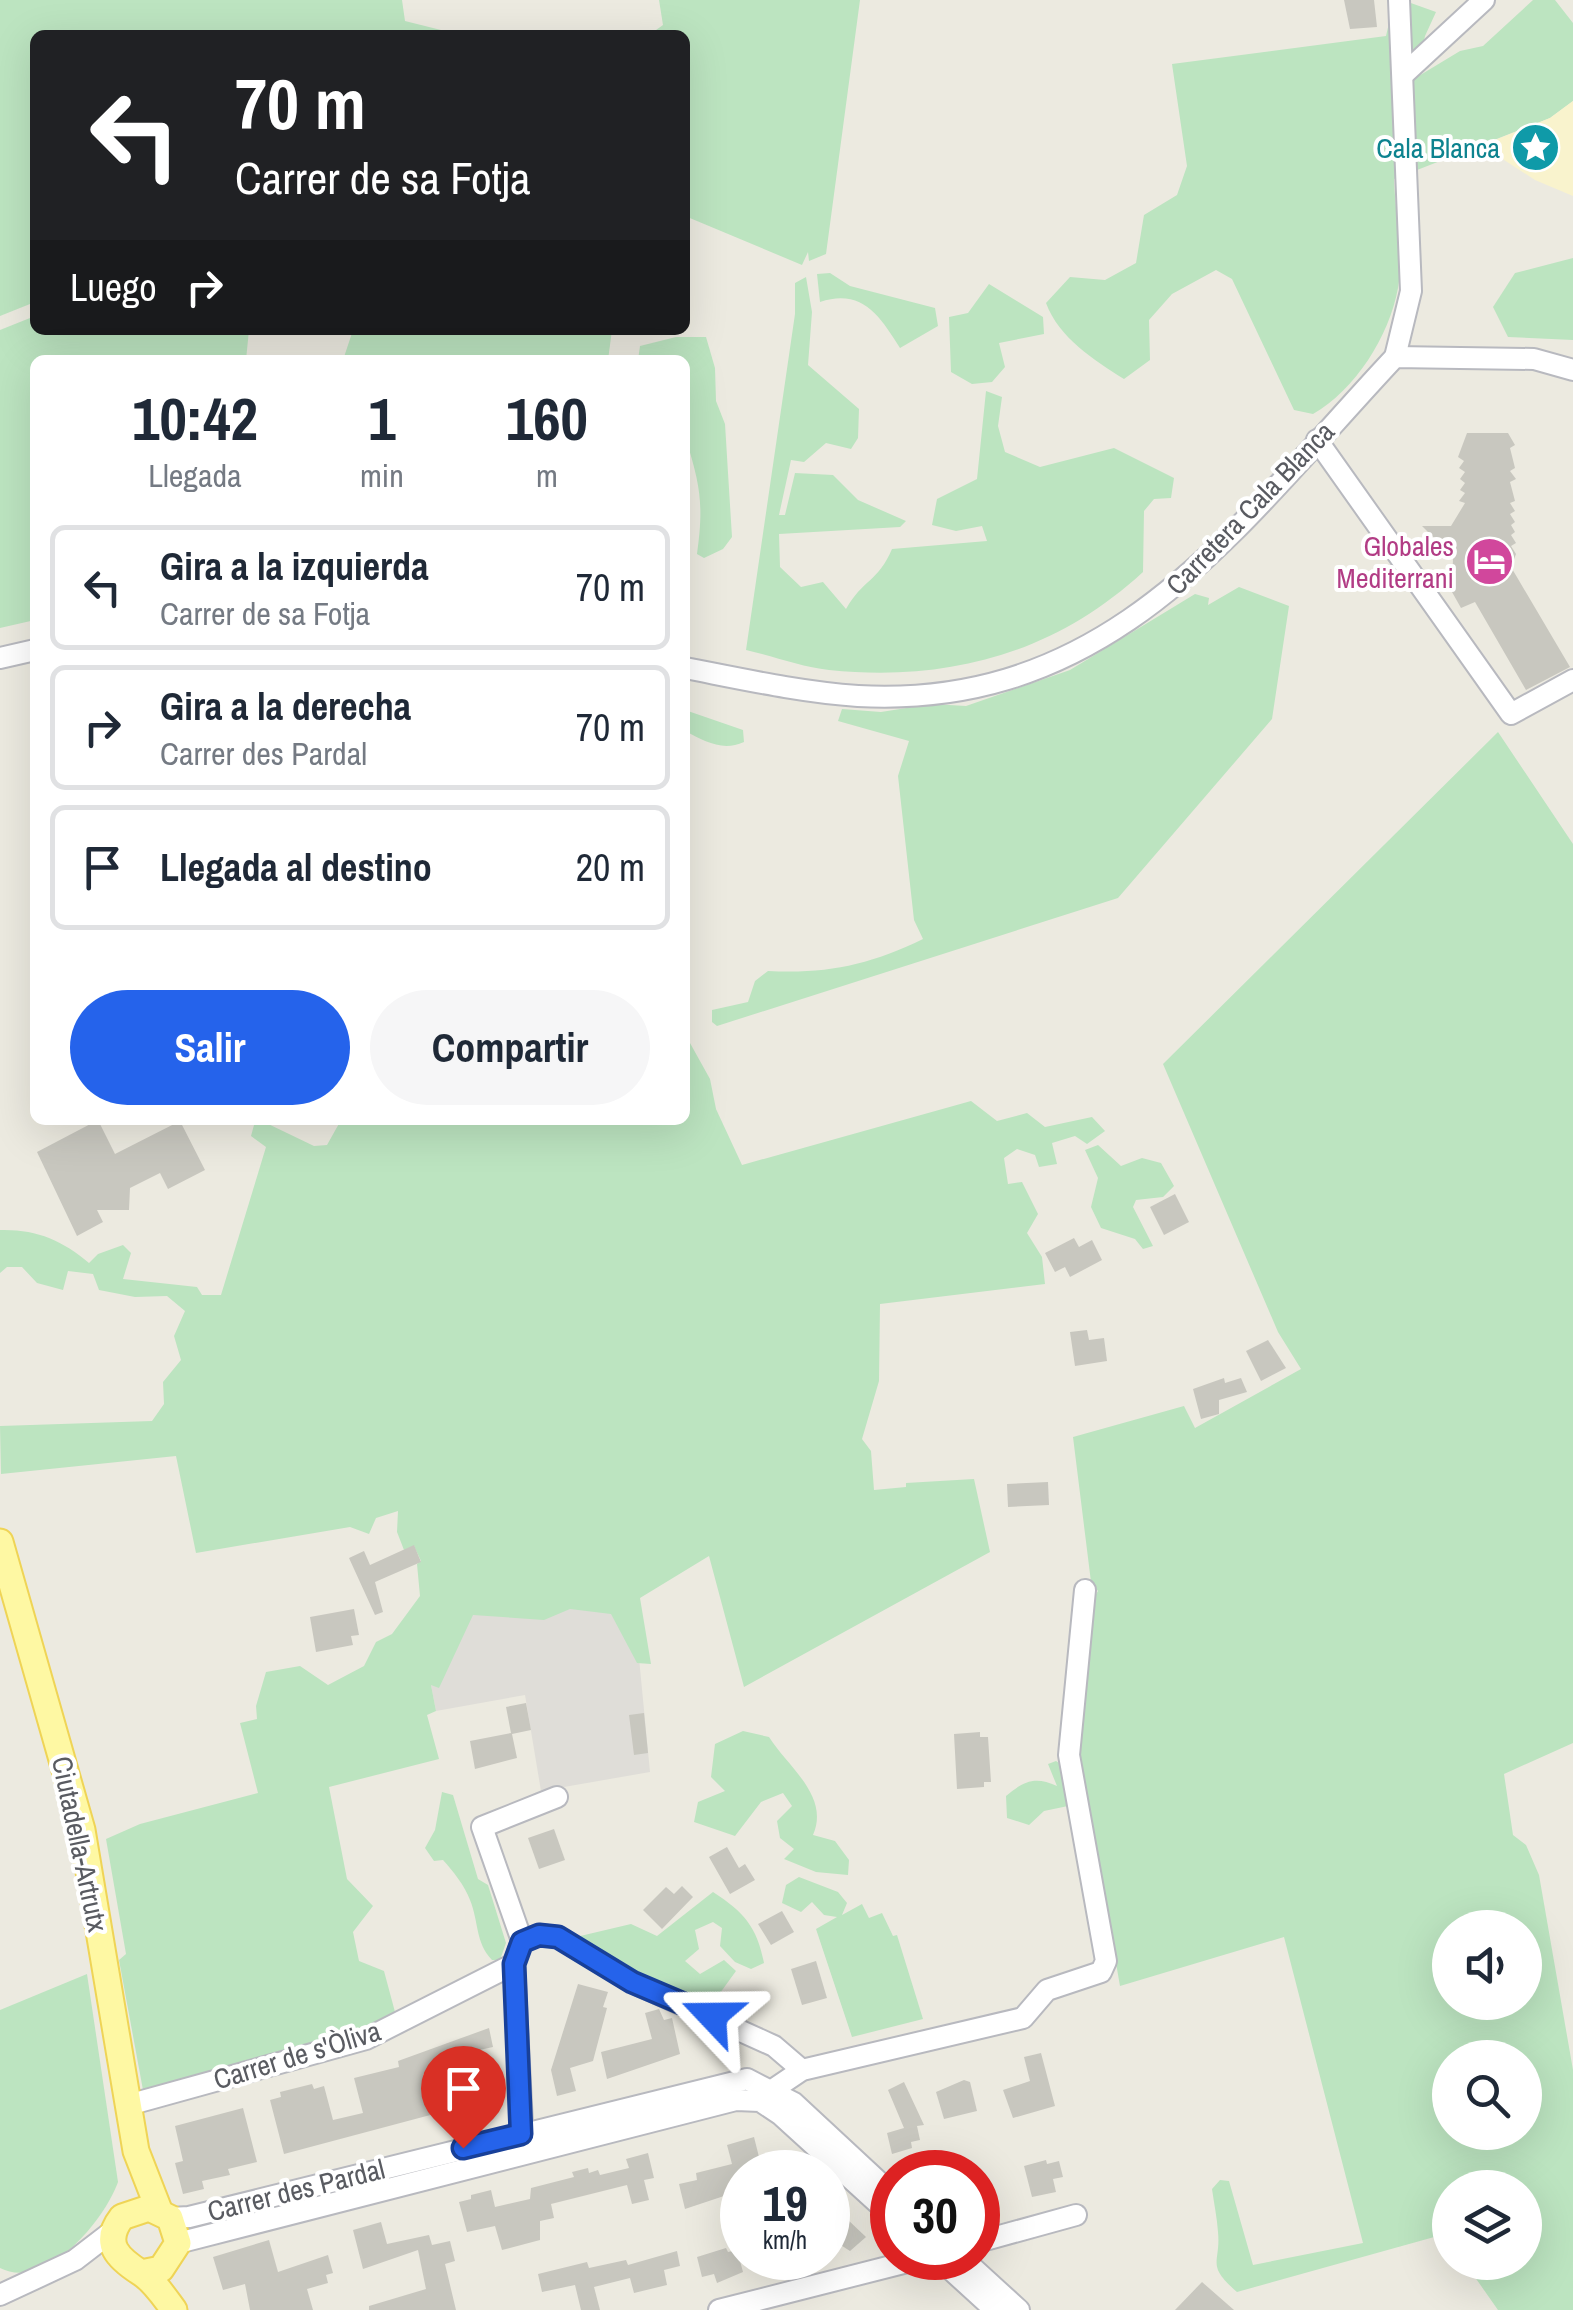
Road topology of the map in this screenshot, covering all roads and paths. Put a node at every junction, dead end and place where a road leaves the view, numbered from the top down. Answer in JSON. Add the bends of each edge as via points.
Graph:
{"nodes":[{"id":1,"x":1399,"y":0,"type":"edge"},
{"id":2,"x":1484,"y":0,"type":"edge"},
{"id":3,"x":1404,"y":74,"type":"junction"},
{"id":4,"x":1395,"y":357,"type":"junction"},
{"id":5,"x":1573,"y":370,"type":"edge"},
{"id":6,"x":1317,"y":440,"type":"junction"},
{"id":7,"x":30,"y":651,"type":"edge"},
{"id":8,"x":0,"y":658,"type":"edge"},
{"id":9,"x":690,"y":669,"type":"edge"},
{"id":10,"x":1573,"y":680,"type":"edge"},
{"id":11,"x":0,"y":1542,"type":"edge"},
{"id":12,"x":1085,"y":1590,"type":"dead end"},
{"id":13,"x":557,"y":1797,"type":"dead end"},
{"id":14,"x":522,"y":1942,"type":"junction"},
{"id":15,"x":514,"y":1964,"type":"junction"},
{"id":16,"x":802,"y":2070,"type":"junction"},
{"id":17,"x":765,"y":2095,"type":"junction"},
{"id":18,"x":128,"y":2105,"type":"junction"},
{"id":19,"x":523,"y":2143,"type":"junction"},
{"id":20,"x":136,"y":2150,"type":"junction"},
{"id":21,"x":870,"y":2174,"type":"edge"},
{"id":22,"x":870,"y":2196,"type":"edge"},
{"id":23,"x":164,"y":2214,"type":"junction"},
{"id":24,"x":1076,"y":2215,"type":"dead end"},
{"id":25,"x":118,"y":2223,"type":"junction"},
{"id":26,"x":1000,"y":2236,"type":"edge"},
{"id":27,"x":174,"y":2253,"type":"junction"},
{"id":28,"x":75,"y":2260,"type":"junction"},
{"id":29,"x":130,"y":2267,"type":"junction"},
{"id":30,"x":870,"y":2272,"type":"edge"},
{"id":31,"x":962,"y":2280,"type":"edge"},
{"id":32,"x":986,"y":2280,"type":"edge"},
{"id":33,"x":0,"y":2295,"type":"edge"},
{"id":34,"x":178,"y":2310,"type":"edge"},
{"id":35,"x":719,"y":2310,"type":"edge"},
{"id":36,"x":995,"y":2310,"type":"edge"},
{"id":37,"x":1018,"y":2310,"type":"edge"}],
"edges":[{"from":1,"to":3,"type":"street"},
{"from":2,"to":3,"type":"street"},
{"from":3,"to":4,"type":"street","via":[[1411,292]]},
{"from":4,"to":5,"type":"street","via":[[1534,359]]},
{"from":4,"to":6,"type":"street","name":"Carretera Cala Blanca"},
{"from":6,"to":9,"type":"street","name":"Carretera Cala Blanca","via":[[1163,598],[1044,668],[964,690],[858,696]]},
{"from":6,"to":10,"type":"street","via":[[1511,714]]},
{"from":7,"to":8,"type":"street"},
{"from":11,"to":18,"type":"main road","name":"Ciutadella-Artrutx","via":[[82,1830]]},
{"from":12,"to":16,"type":"street","via":[[1069,1755],[1106,1961],[1101,1972],[1047,1990],[1023,2018]]},
{"from":13,"to":14,"type":"street","via":[[482,1827]]},
{"from":14,"to":15,"type":"street"},
{"from":14,"to":16,"type":"street","via":[[558,1937],[632,1982],[774,2046]]},
{"from":15,"to":18,"type":"street","name":"Carrer de s'Òliva","via":[[366,2039]]},
{"from":15,"to":19,"type":"street"},
{"from":16,"to":17,"type":"street"},
{"from":17,"to":19,"type":"street","name":"Carrer des Pardal","via":[[747,2078]]},
{"from":17,"to":21,"type":"street","via":[[794,2103]]},
{"from":17,"to":22,"type":"street"},
{"from":18,"to":20,"type":"main road","name":"Ciutadella-Artrutx"},
{"from":19,"to":23,"type":"street","name":"Carrer des Pardal","via":[[189,2217]]},
{"from":19,"to":27,"type":"street","name":"Carrer des Pardal"},
{"from":20,"to":23,"type":"main road"},
{"from":20,"to":25,"type":"main road","via":[[132,2189]]},
{"from":23,"to":25,"type":"main road","via":[[140,2208]]},
{"from":23,"to":27,"type":"main road"},
{"from":24,"to":26,"type":"street"},
{"from":25,"to":28,"type":"street"},
{"from":25,"to":29,"type":"main road","via":[[113,2246]]},
{"from":27,"to":29,"type":"main road"},
{"from":27,"to":34,"type":"main road"},
{"from":28,"to":29,"type":"street"},
{"from":28,"to":33,"type":"street"},
{"from":29,"to":34,"type":"main road"},
{"from":30,"to":35,"type":"street"},
{"from":31,"to":36,"type":"street"},
{"from":32,"to":37,"type":"street"}]}
